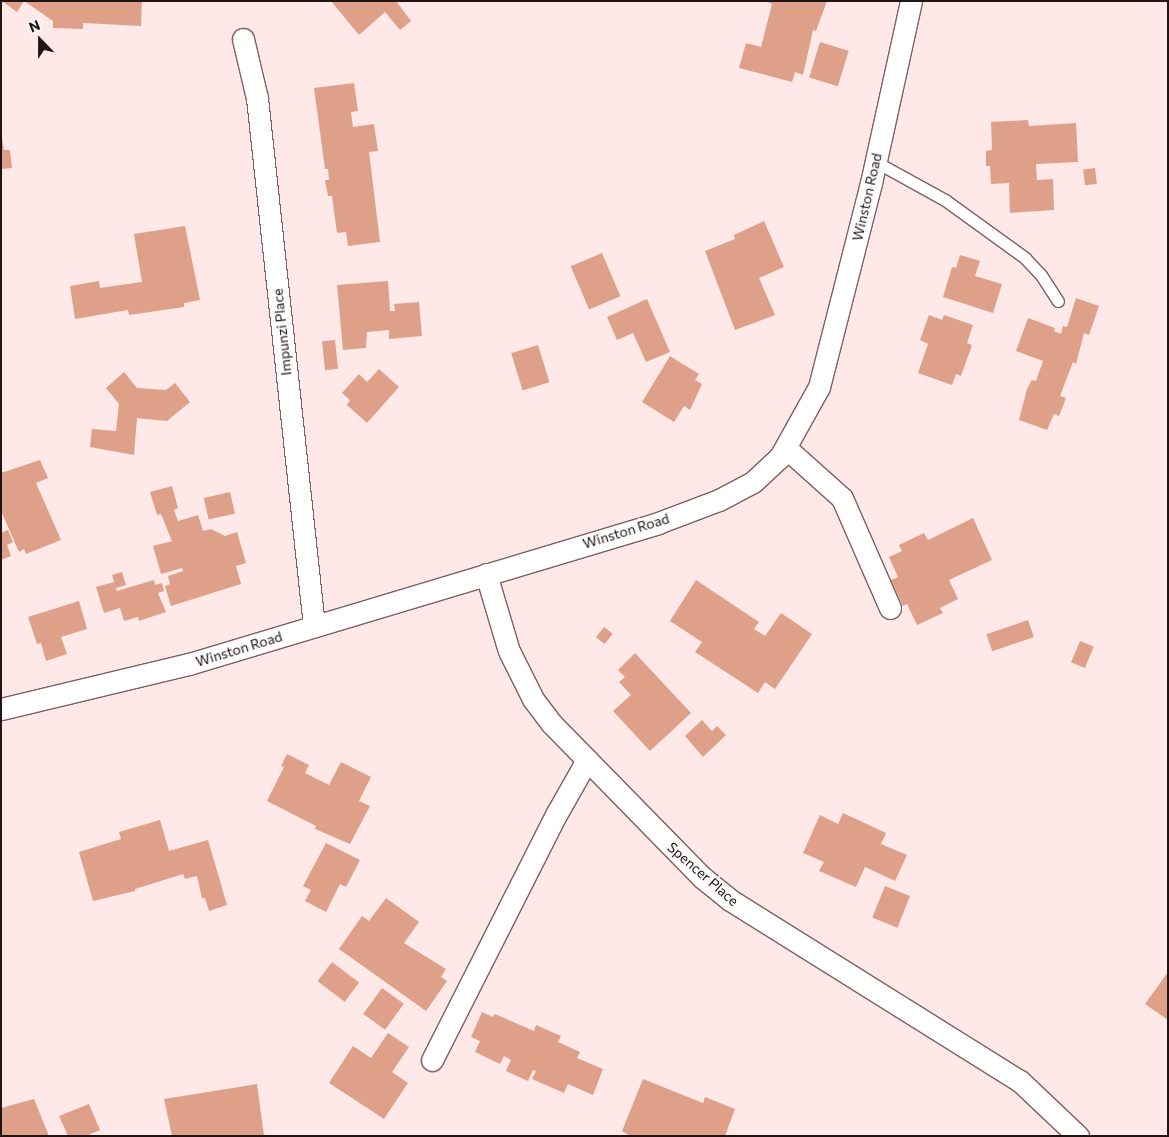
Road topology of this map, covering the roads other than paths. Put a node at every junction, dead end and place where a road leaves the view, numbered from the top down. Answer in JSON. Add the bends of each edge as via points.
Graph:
{"nodes":[{"id":1,"x":911,"y":1,"type":"edge"},
{"id":2,"x":243,"y":39,"type":"dead end"},
{"id":3,"x":876,"y":162,"type":"junction"},
{"id":4,"x":1058,"y":301,"type":"dead end"},
{"id":5,"x":786,"y":448,"type":"junction"},
{"id":6,"x":486,"y":574,"type":"junction"},
{"id":7,"x":890,"y":608,"type":"dead end"},
{"id":8,"x":314,"y":626,"type":"junction"},
{"id":9,"x":1,"y":709,"type":"edge"},
{"id":10,"x":588,"y":760,"type":"junction"},
{"id":11,"x":432,"y":1060,"type":"dead end"},
{"id":12,"x":1078,"y":1136,"type":"edge"}],
"edges":[{"from":1,"to":3,"type":"street","name":"Winston Road"},
{"from":2,"to":8,"type":"street","name":"Impunzi Place","via":[[257,98]]},
{"from":3,"to":4,"type":"lane","via":[[945,200],[1025,258]]},
{"from":3,"to":5,"type":"street","name":"Winston Road","via":[[819,387]]},
{"from":5,"to":6,"type":"street","name":"Winston Road","via":[[753,482],[718,500],[658,523]]},
{"from":5,"to":7,"type":"street","via":[[842,498]]},
{"from":6,"to":8,"type":"street","name":"Winston Road"},
{"from":6,"to":10,"type":"street","name":"Spencer Place","via":[[509,651],[522,681],[552,724]]},
{"from":8,"to":9,"type":"street","name":"Winston Road","via":[[189,664]]},
{"from":10,"to":11,"type":"street","via":[[557,813]]},
{"from":10,"to":12,"type":"street","name":"Spencer Place","via":[[674,850],[730,900],[1020,1081]]}]}
